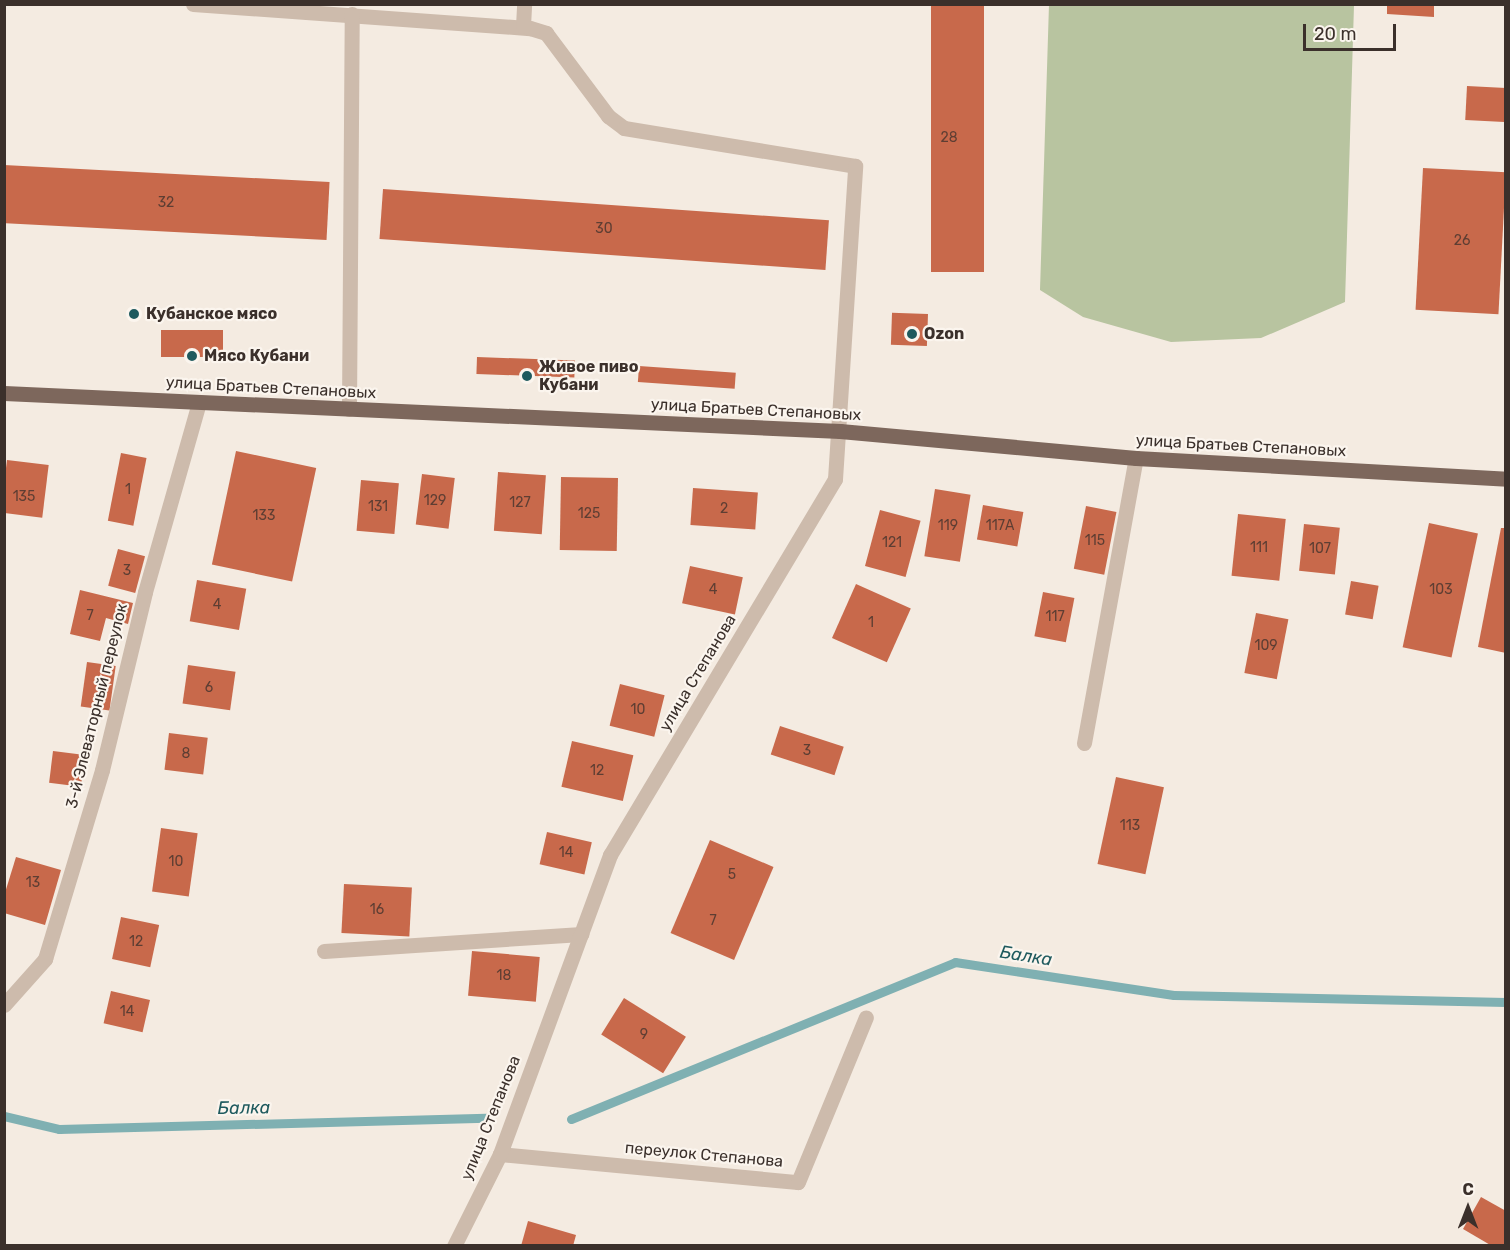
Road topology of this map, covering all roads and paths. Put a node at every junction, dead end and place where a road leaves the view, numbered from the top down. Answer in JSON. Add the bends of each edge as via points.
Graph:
{"nodes":[{"id":1,"x":193,"y":4,"type":"edge"},
{"id":2,"x":524,"y":4,"type":"edge"},
{"id":3,"x":352,"y":14,"type":"junction"},
{"id":4,"x":523,"y":26,"type":"junction"},
{"id":5,"x":4,"y":393,"type":"edge"},
{"id":6,"x":200,"y":403,"type":"junction"},
{"id":7,"x":349,"y":409,"type":"junction"},
{"id":8,"x":840,"y":431,"type":"junction"},
{"id":9,"x":1136,"y":458,"type":"junction"},
{"id":10,"x":1506,"y":479,"type":"edge"},
{"id":11,"x":1084,"y":742,"type":"dead end"},
{"id":12,"x":581,"y":934,"type":"junction"},
{"id":13,"x":324,"y":951,"type":"dead end"},
{"id":14,"x":4,"y":1005,"type":"edge"},
{"id":15,"x":866,"y":1017,"type":"dead end"},
{"id":16,"x":500,"y":1154,"type":"junction"},
{"id":17,"x":454,"y":1245,"type":"edge"}],
"edges":[{"from":1,"to":3,"type":"street"},
{"from":2,"to":4,"type":"street"},
{"from":3,"to":4,"type":"street"},
{"from":3,"to":7,"type":"street"},
{"from":4,"to":8,"type":"street","name":"улица Степанова","via":[[546,33],[608,116],[624,129],[855,165]]},
{"from":5,"to":6,"type":"main road","name":"улица Братьев Степановых"},
{"from":6,"to":7,"type":"main road","name":"улица Братьев Степановых"},
{"from":6,"to":14,"type":"street","name":"3-й Элеваторный переулок","via":[[145,592],[102,770],[45,959]]},
{"from":7,"to":8,"type":"main road","name":"улица Братьев Степановых"},
{"from":8,"to":9,"type":"main road","name":"улица Братьев Степановых"},
{"from":8,"to":12,"type":"street","name":"улица Степанова","via":[[835,479],[610,855]]},
{"from":9,"to":10,"type":"main road","name":"улица Братьев Степановых"},
{"from":9,"to":11,"type":"street"},
{"from":12,"to":13,"type":"street"},
{"from":12,"to":16,"type":"street","name":"улица Степанова"},
{"from":15,"to":16,"type":"street","name":"переулок Степанова","via":[[798,1182]]},
{"from":16,"to":17,"type":"street","name":"улица Степанова"}]}
